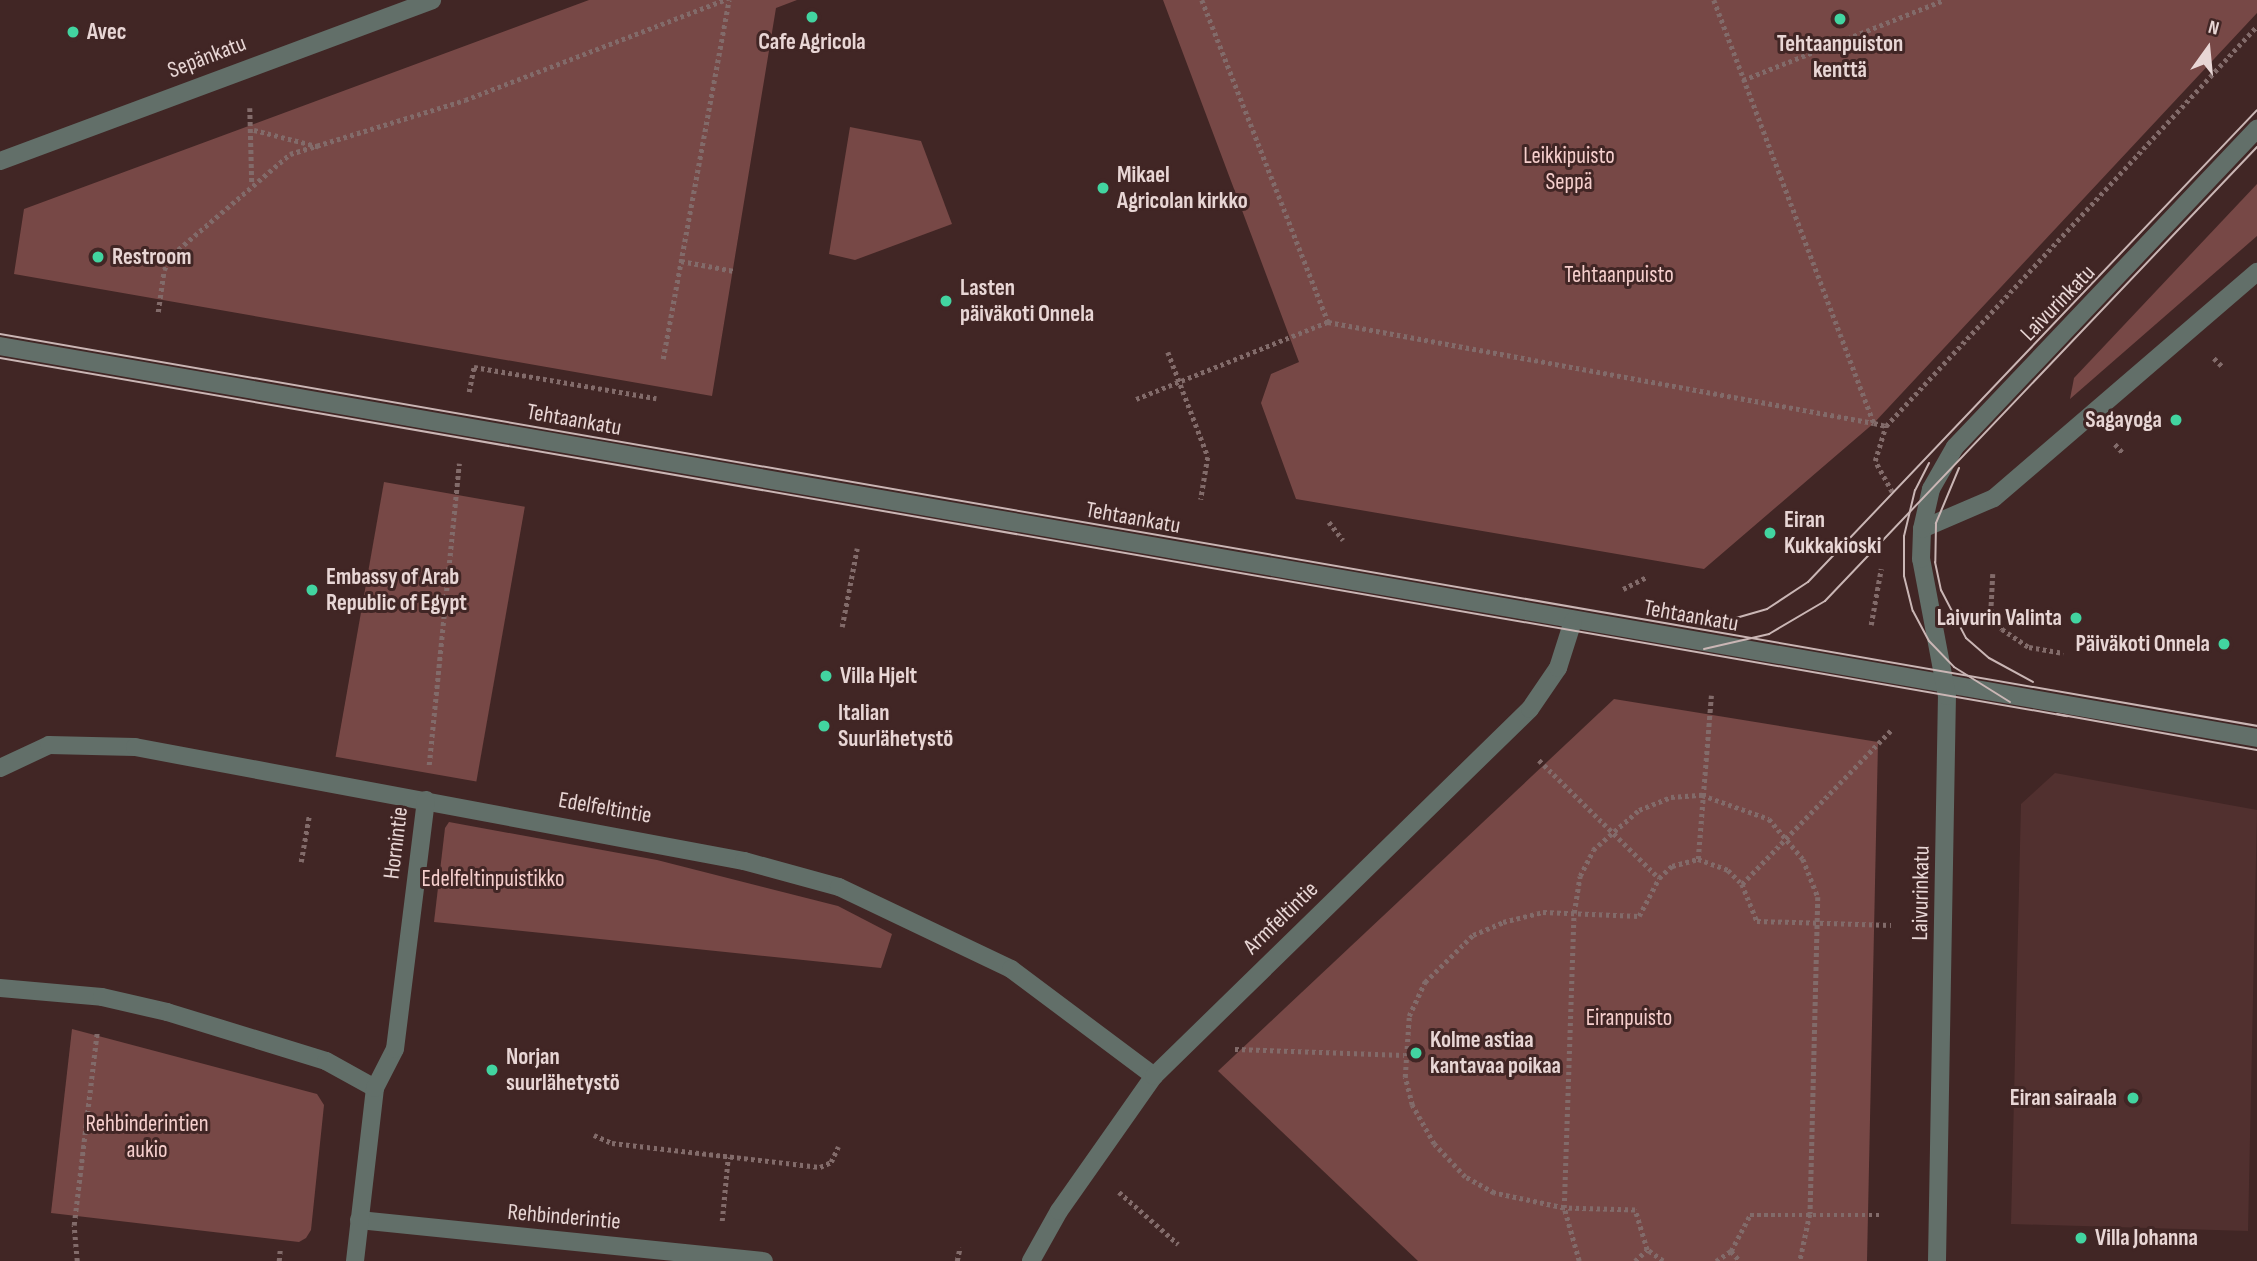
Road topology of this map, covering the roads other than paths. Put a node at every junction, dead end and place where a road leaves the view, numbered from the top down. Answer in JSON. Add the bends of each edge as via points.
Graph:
{"nodes":[{"id":1,"x":432,"y":0,"type":"edge"},
{"id":2,"x":2257,"y":129,"type":"edge"},
{"id":3,"x":0,"y":161,"type":"edge"},
{"id":4,"x":2257,"y":272,"type":"edge"},
{"id":5,"x":0,"y":346,"type":"edge"},
{"id":6,"x":1922,"y":529,"type":"junction"},
{"id":7,"x":1573,"y":621,"type":"junction"},
{"id":8,"x":1947,"y":686,"type":"junction"},
{"id":9,"x":2257,"y":738,"type":"edge"},
{"id":10,"x":0,"y":768,"type":"edge"},
{"id":11,"x":426,"y":800,"type":"junction"},
{"id":12,"x":0,"y":988,"type":"edge"},
{"id":13,"x":1154,"y":1076,"type":"junction"},
{"id":14,"x":375,"y":1088,"type":"junction"},
{"id":15,"x":359,"y":1220,"type":"junction"},
{"id":16,"x":355,"y":1261,"type":"edge"},
{"id":17,"x":764,"y":1261,"type":"edge"},
{"id":18,"x":1031,"y":1261,"type":"edge"},
{"id":19,"x":1937,"y":1261,"type":"edge"}],
"edges":[{"from":1,"to":3,"type":"street","name":"Sepänkatu"},
{"from":2,"to":6,"type":"street","name":"Laivurinkatu","via":[[1955,447],[1931,489]]},
{"from":4,"to":6,"type":"street","via":[[1994,498]]},
{"from":5,"to":7,"type":"street","name":"Tehtaankatu"},
{"from":6,"to":8,"type":"street","name":"Laivurinkatu","via":[[1921,559]]},
{"from":7,"to":8,"type":"street","name":"Tehtaankatu"},
{"from":7,"to":13,"type":"street","name":"Armfeltintie","via":[[1558,668],[1530,709]]},
{"from":8,"to":9,"type":"street","name":"Tehtaankatu"},
{"from":8,"to":19,"type":"street","name":"Laivurinkatu"},
{"from":10,"to":11,"type":"street","name":"Edelfeltintie","via":[[49,746],[86,743],[135,747]]},
{"from":11,"to":13,"type":"street","name":"Edelfeltintie","via":[[683,848],[839,887],[1011,969]]},
{"from":11,"to":14,"type":"street","name":"Hornintie","via":[[395,1049]]},
{"from":12,"to":14,"type":"street","via":[[102,998],[167,1012],[326,1061]]},
{"from":13,"to":18,"type":"street","name":"Armfeltintie","via":[[1059,1212]]},
{"from":14,"to":15,"type":"street","name":"Hornintie"},
{"from":15,"to":16,"type":"street","name":"Hornintie"},
{"from":15,"to":17,"type":"street","name":"Rehbinderintie"}]}
